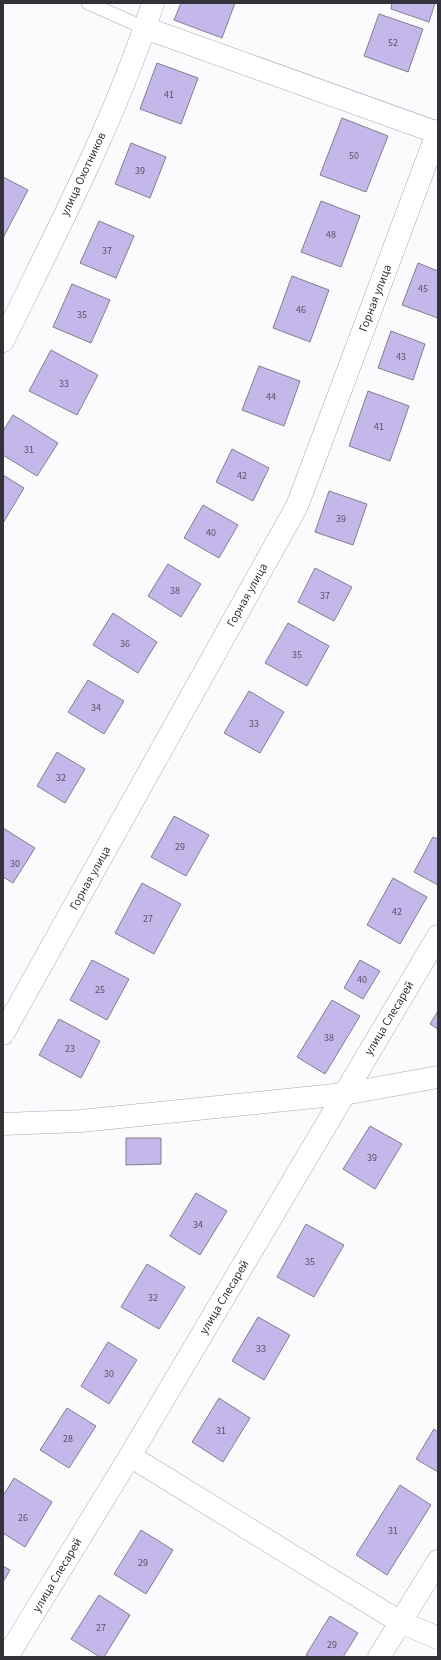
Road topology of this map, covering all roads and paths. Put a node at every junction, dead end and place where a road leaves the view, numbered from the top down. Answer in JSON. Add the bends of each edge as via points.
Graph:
{"nodes":[{"id":1,"x":88,"y":3,"type":"edge"},
{"id":2,"x":153,"y":3,"type":"edge"},
{"id":3,"x":145,"y":28,"type":"junction"},
{"id":4,"x":438,"y":132,"type":"edge"},
{"id":5,"x":3,"y":341,"type":"edge"},
{"id":6,"x":438,"y":936,"type":"edge"},
{"id":7,"x":3,"y":1034,"type":"edge"},
{"id":8,"x":438,"y":1077,"type":"edge"},
{"id":9,"x":344,"y":1094,"type":"junction"},
{"id":10,"x":3,"y":1124,"type":"edge"},
{"id":11,"x":130,"y":1456,"type":"junction"},
{"id":12,"x":438,"y":1561,"type":"edge"},
{"id":13,"x":400,"y":1622,"type":"junction"},
{"id":14,"x":438,"y":1638,"type":"edge"},
{"id":15,"x":7,"y":1657,"type":"edge"},
{"id":16,"x":379,"y":1657,"type":"edge"}],
"edges":[{"from":1,"to":3,"type":"lane"},
{"from":2,"to":3,"type":"street","name":"улица Охотников"},
{"from":3,"to":4,"type":"street"},
{"from":3,"to":5,"type":"street","name":"улица Охотников","via":[[96,150]]},
{"from":4,"to":7,"type":"street","name":"Горная улица","via":[[296,506]]},
{"from":6,"to":9,"type":"street","name":"улица Слесарей"},
{"from":8,"to":9,"type":"street"},
{"from":9,"to":10,"type":"street","via":[[81,1121]]},
{"from":9,"to":11,"type":"street","name":"улица Слесарей"},
{"from":11,"to":13,"type":"street"},
{"from":11,"to":15,"type":"street","name":"улица Слесарей"},
{"from":12,"to":13,"type":"street"},
{"from":13,"to":14,"type":"street"},
{"from":13,"to":16,"type":"street"}]}
